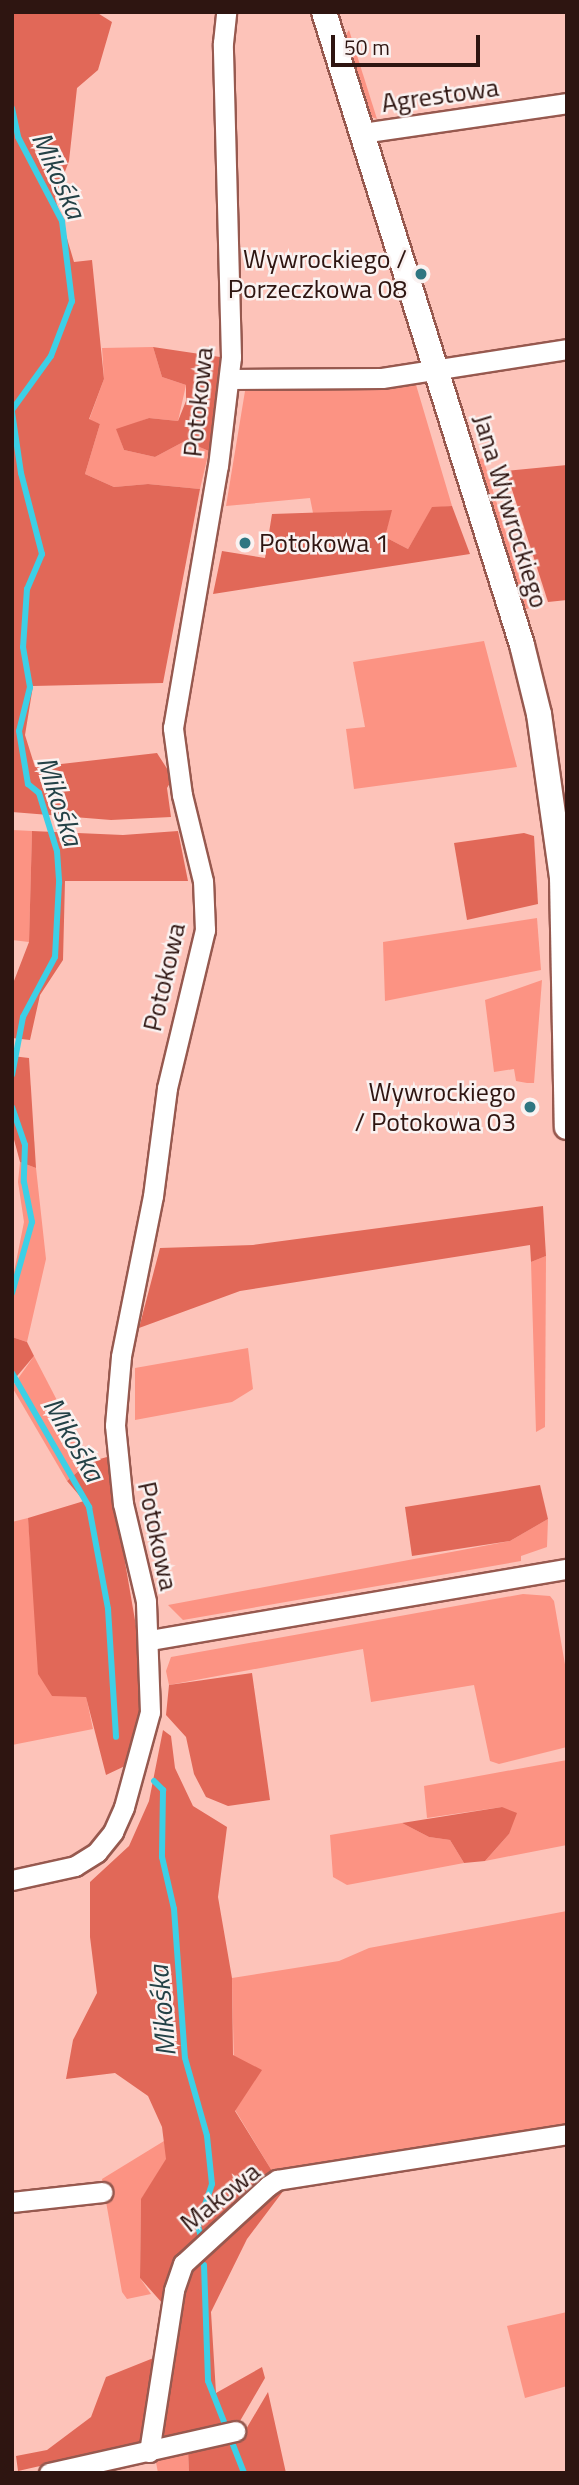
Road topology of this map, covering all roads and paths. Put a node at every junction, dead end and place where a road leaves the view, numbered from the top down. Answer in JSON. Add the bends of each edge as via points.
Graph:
{"nodes":[{"id":1,"x":226,"y":12,"type":"edge"},
{"id":2,"x":324,"y":12,"type":"edge"},
{"id":3,"x":567,"y":103,"type":"edge"},
{"id":4,"x":362,"y":133,"type":"junction"},
{"id":5,"x":567,"y":349,"type":"edge"},
{"id":6,"x":436,"y":369,"type":"junction"},
{"id":7,"x":229,"y":379,"type":"junction"},
{"id":8,"x":566,"y":960,"type":"edge"},
{"id":9,"x":567,"y":1126,"type":"edge"},
{"id":10,"x":567,"y":1569,"type":"edge"},
{"id":11,"x":150,"y":1640,"type":"junction"},
{"id":12,"x":12,"y":1880,"type":"edge"},
{"id":13,"x":567,"y":2134,"type":"edge"},
{"id":14,"x":102,"y":2192,"type":"dead end"},
{"id":15,"x":12,"y":2202,"type":"edge"},
{"id":16,"x":235,"y":2431,"type":"dead end"},
{"id":17,"x":149,"y":2452,"type":"junction"},
{"id":18,"x":49,"y":2473,"type":"edge"}],
"edges":[{"from":1,"to":7,"type":"street","name":"Potokowa","via":[[223,43],[233,301]]},
{"from":2,"to":4,"type":"street","name":"Jana Wywrockiego"},
{"from":3,"to":4,"type":"street","name":"Agrestowa"},
{"from":4,"to":6,"type":"street","name":"Jana Wywrockiego"},
{"from":5,"to":6,"type":"street"},
{"from":6,"to":7,"type":"street","via":[[382,378]]},
{"from":6,"to":8,"type":"street","name":"Jana Wywrockiego","via":[[539,714],[557,821]]},
{"from":7,"to":11,"type":"street","name":"Potokowa","via":[[173,728],[182,795],[203,881],[205,930],[169,1076],[153,1195],[116,1390],[117,1463]]},
{"from":8,"to":9,"type":"street","name":"Jana Wywrockiego"},
{"from":10,"to":11,"type":"street"},
{"from":11,"to":12,"type":"street","name":"Potokowa","via":[[152,1681],[146,1733],[113,1832],[97,1852],[75,1866]]},
{"from":13,"to":17,"type":"street","name":"Makowa","via":[[277,2180],[268,2186],[183,2264],[174,2290]]},
{"from":14,"to":15,"type":"street"},
{"from":16,"to":17,"type":"street"},
{"from":17,"to":18,"type":"street"}]}
